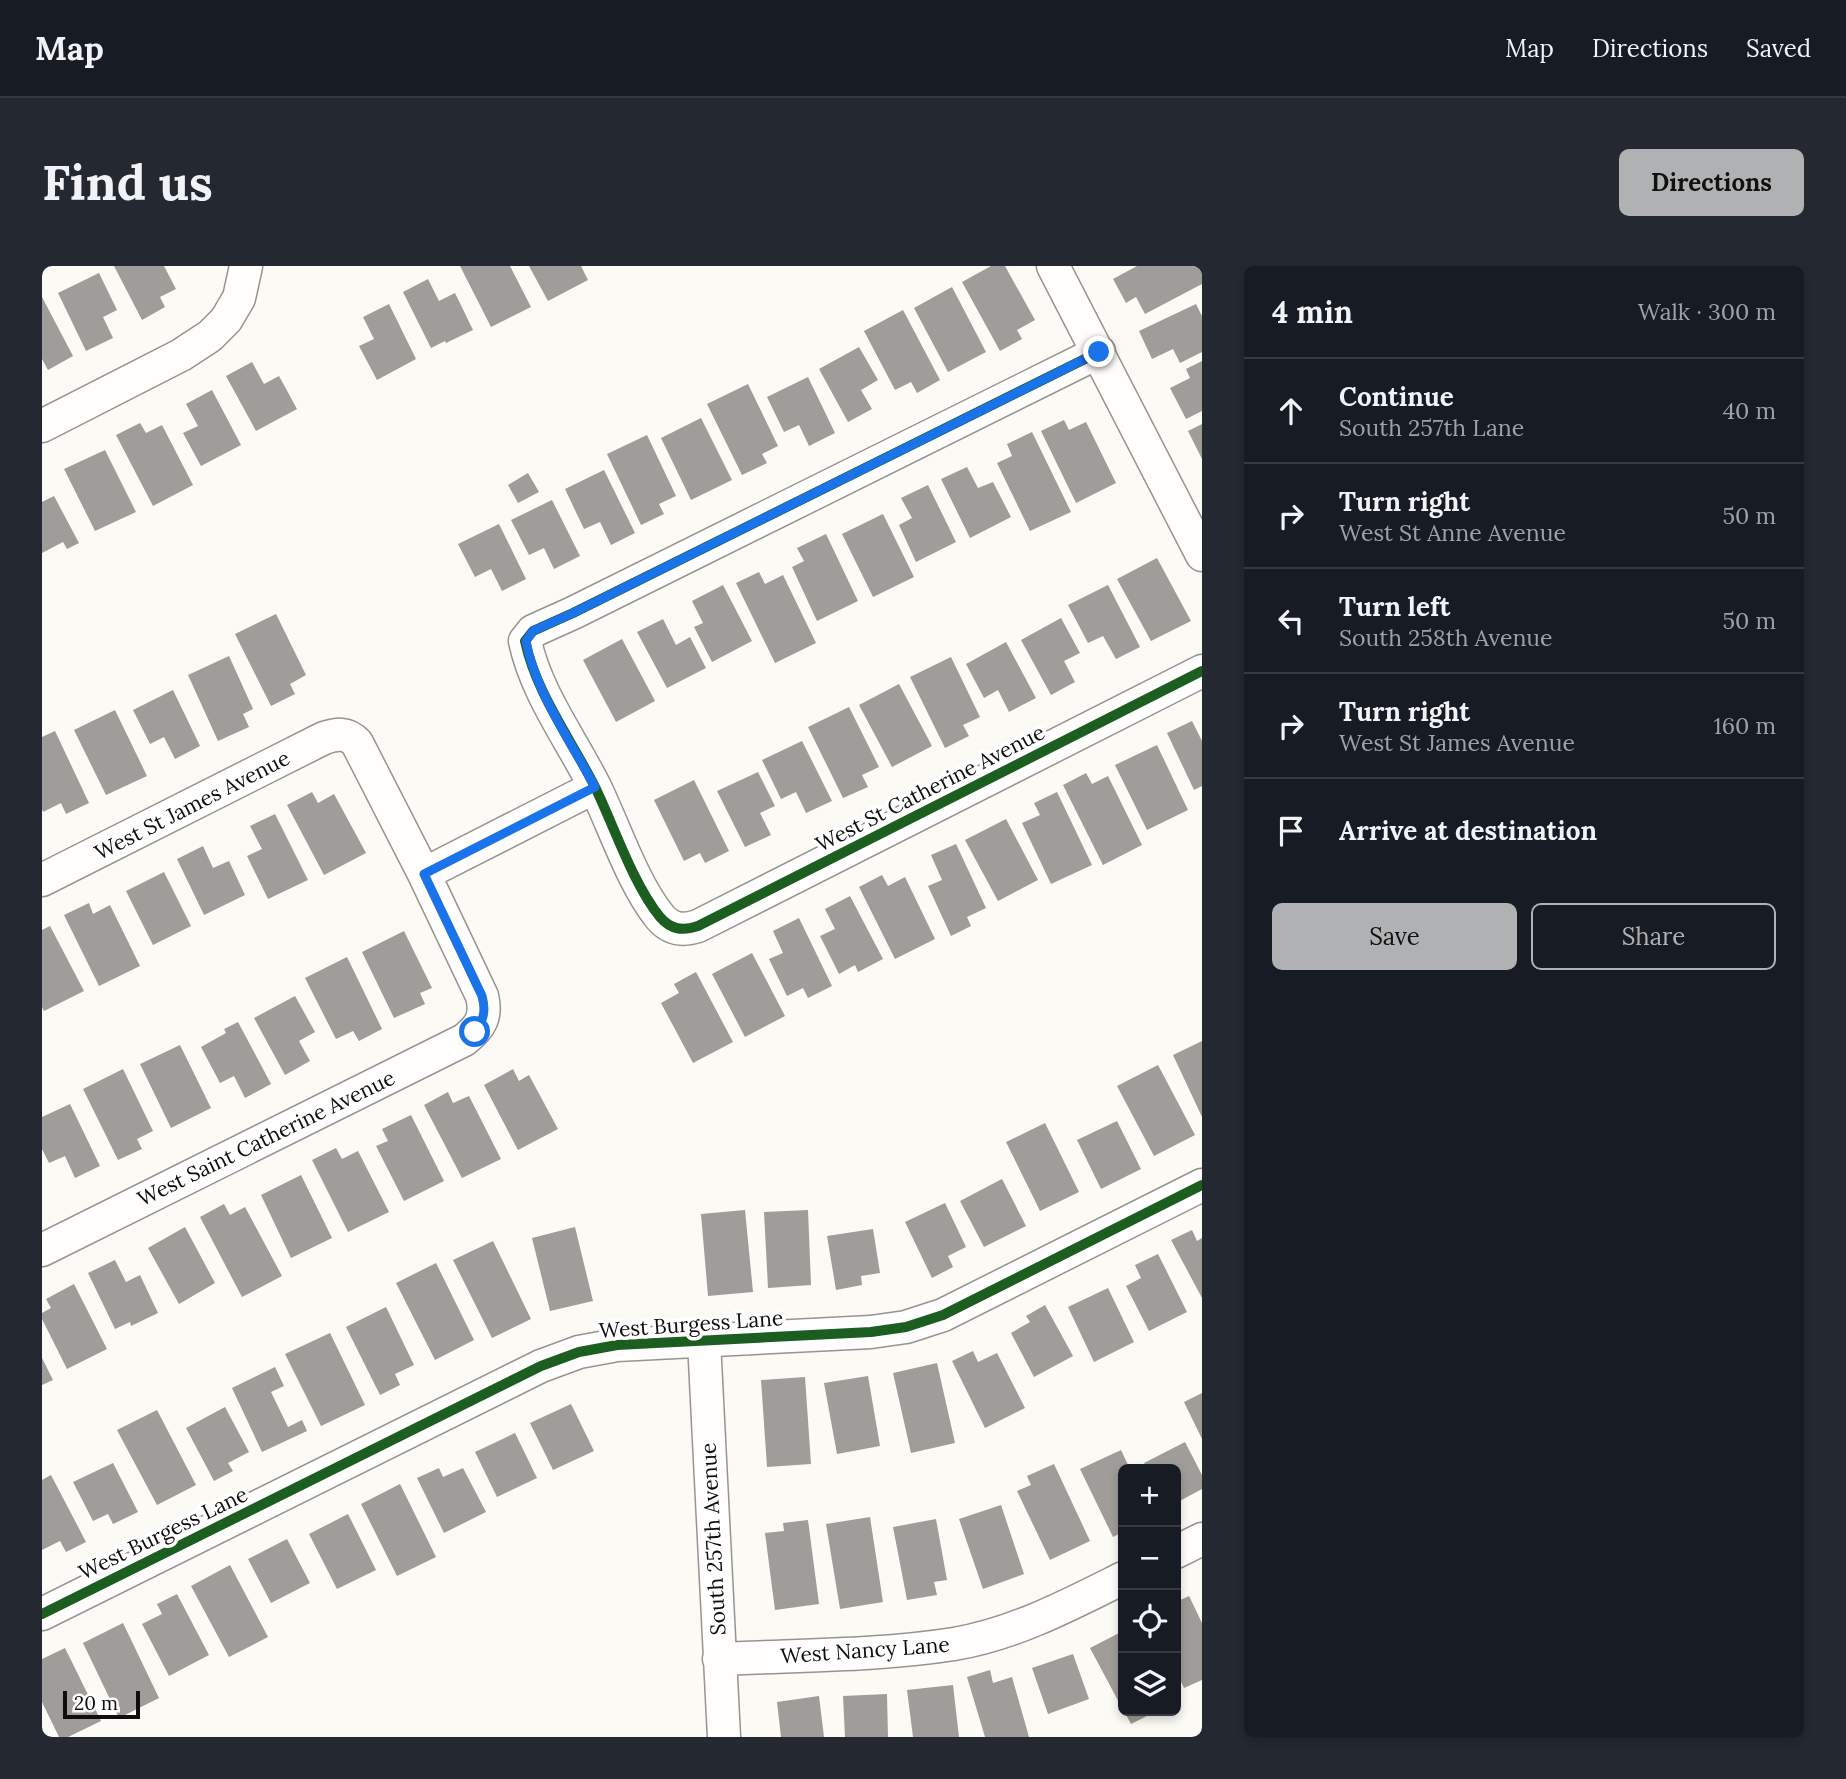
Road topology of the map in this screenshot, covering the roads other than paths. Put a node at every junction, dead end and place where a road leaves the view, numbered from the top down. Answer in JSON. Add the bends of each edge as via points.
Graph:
{"nodes":[{"id":1,"x":246,"y":266,"type":"edge"},
{"id":2,"x":1053,"y":266,"type":"edge"},
{"id":3,"x":1099,"y":352,"type":"junction"},
{"id":4,"x":42,"y":426,"type":"edge"},
{"id":5,"x":1202,"y":555,"type":"edge"},
{"id":6,"x":1202,"y":671,"type":"edge"},
{"id":7,"x":595,"y":787,"type":"junction"},
{"id":8,"x":424,"y":874,"type":"junction"},
{"id":9,"x":42,"y":880,"type":"edge"},
{"id":10,"x":1202,"y":1185,"type":"edge"},
{"id":11,"x":42,"y":1250,"type":"edge"},
{"id":12,"x":704,"y":1341,"type":"junction"},
{"id":13,"x":1202,"y":1539,"type":"edge"},
{"id":14,"x":1181,"y":1550,"type":"edge"},
{"id":15,"x":1118,"y":1580,"type":"edge"},
{"id":16,"x":42,"y":1614,"type":"edge"},
{"id":17,"x":719,"y":1659,"type":"junction"},
{"id":18,"x":724,"y":1737,"type":"edge"}],
"edges":[{"from":1,"to":4,"type":"street","via":[[239,298],[210,336]]},
{"from":2,"to":3,"type":"street"},
{"from":3,"to":5,"type":"street"},
{"from":3,"to":7,"type":"street","via":[[533,631],[526,641],[529,659]]},
{"from":6,"to":7,"type":"street","name":"West St Catherine Avenue","via":[[684,931],[661,918],[644,893]]},
{"from":7,"to":8,"type":"street"},
{"from":8,"to":9,"type":"street","name":"West St James Avenue","via":[[357,743],[344,734],[324,738]]},
{"from":8,"to":11,"type":"street","name":"West Saint Catherine Avenue","via":[[482,996],[485,1009],[475,1032]]},
{"from":10,"to":12,"type":"street","name":"West Burgess Lane","via":[[956,1309],[906,1327]]},
{"from":12,"to":16,"type":"street","name":"West Burgess Lane","via":[[617,1345],[541,1366]]},
{"from":12,"to":17,"type":"street","name":"South 257th Avenue"},
{"from":13,"to":14,"type":"street"},
{"from":15,"to":17,"type":"street","name":"West Nancy Lane","via":[[1046,1616],[956,1644]]},
{"from":17,"to":18,"type":"street","name":"South 257th Avenue"}]}
